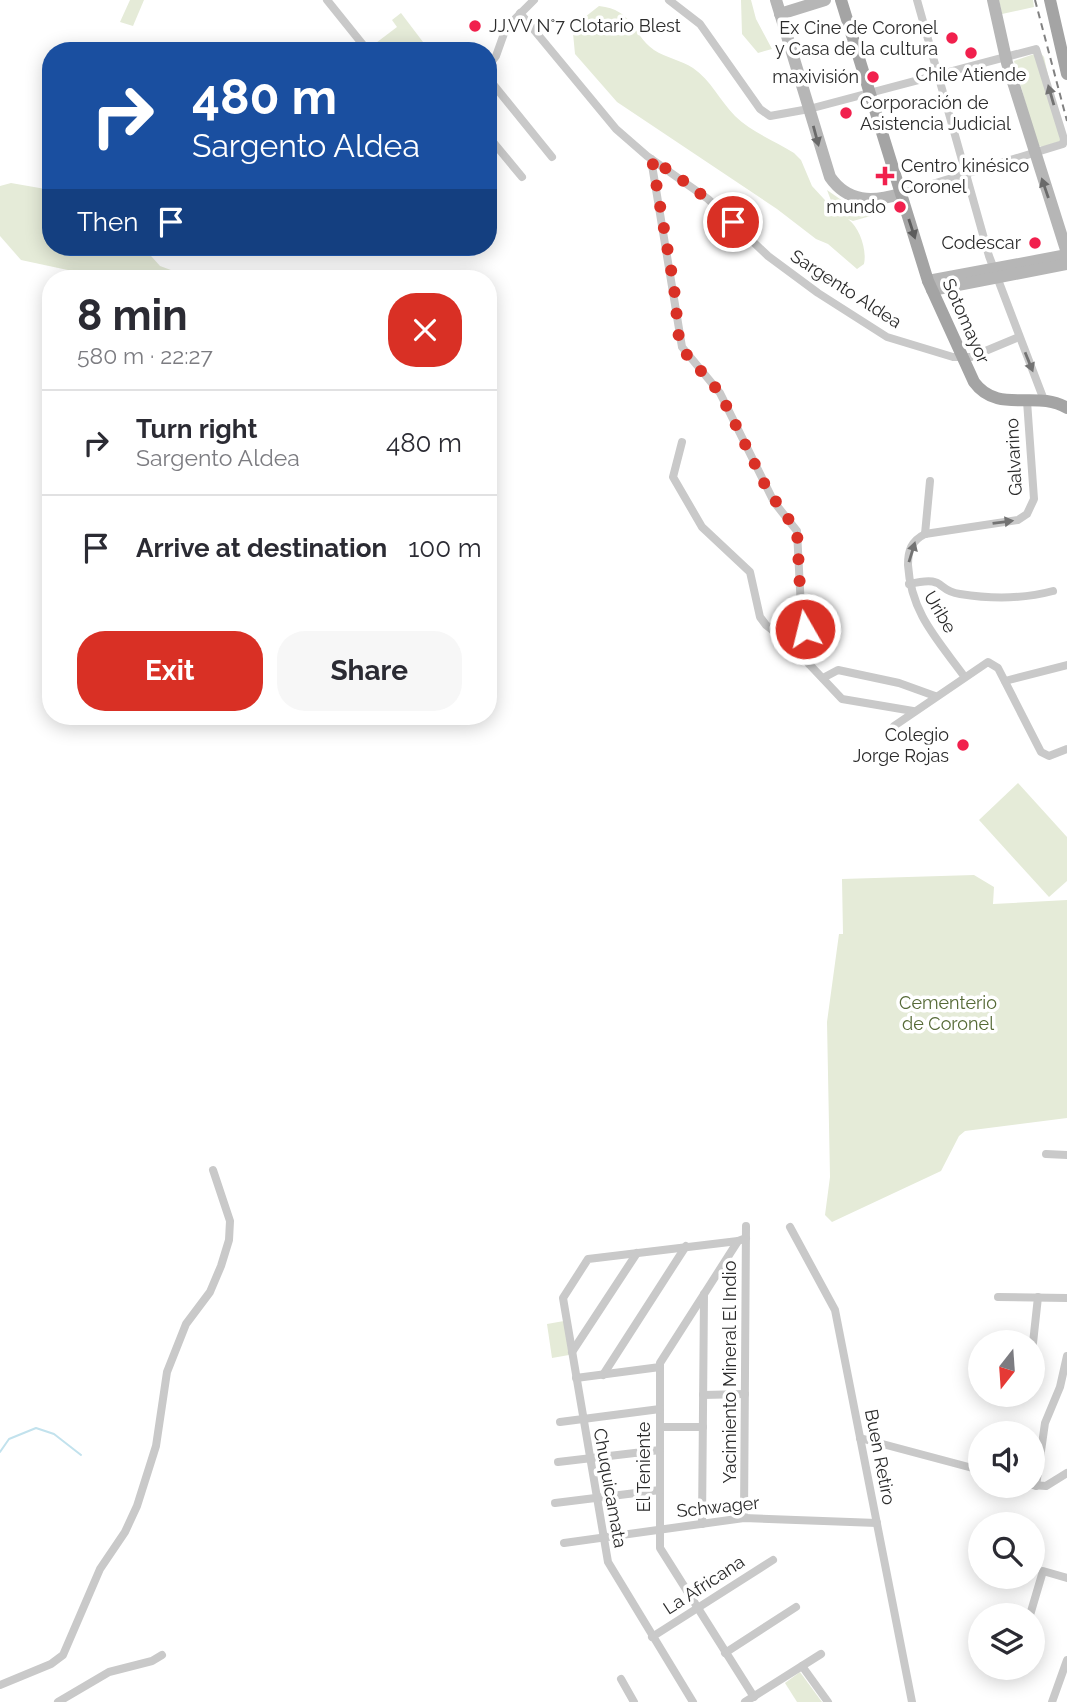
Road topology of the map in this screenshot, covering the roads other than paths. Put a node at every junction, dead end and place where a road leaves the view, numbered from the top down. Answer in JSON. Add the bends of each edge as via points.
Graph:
{"nodes":[{"id":1,"x":327,"y":0,"type":"edge"},
{"id":2,"x":534,"y":0,"type":"edge"},
{"id":3,"x":669,"y":0,"type":"edge"},
{"id":4,"x":776,"y":0,"type":"edge"},
{"id":5,"x":825,"y":0,"type":"edge"},
{"id":6,"x":841,"y":0,"type":"edge"},
{"id":7,"x":917,"y":0,"type":"edge"},
{"id":8,"x":993,"y":0,"type":"edge"},
{"id":9,"x":1051,"y":0,"type":"edge"},
{"id":10,"x":520,"y":13,"type":"junction"},
{"id":11,"x":780,"y":14,"type":"junction"},
{"id":12,"x":360,"y":42,"type":"edge"},
{"id":13,"x":497,"y":52,"type":"edge"},
{"id":14,"x":1004,"y":55,"type":"junction"},
{"id":15,"x":937,"y":74,"type":"junction"},
{"id":16,"x":1067,"y":74,"type":"edge"},
{"id":17,"x":497,"y":89,"type":"edge"},
{"id":18,"x":869,"y":92,"type":"junction"},
{"id":19,"x":809,"y":109,"type":"junction"},
{"id":20,"x":497,"y":147,"type":"edge"},
{"id":21,"x":1033,"y":154,"type":"junction"},
{"id":22,"x":552,"y":157,"type":"dead end"},
{"id":23,"x":652,"y":159,"type":"junction"},
{"id":24,"x":966,"y":174,"type":"junction"},
{"id":25,"x":523,"y":177,"type":"dead end"},
{"id":26,"x":900,"y":194,"type":"junction"},
{"id":27,"x":1067,"y":254,"type":"edge"},
{"id":28,"x":1067,"y":264,"type":"edge"},
{"id":29,"x":995,"y":273,"type":"junction"},
{"id":30,"x":930,"y":285,"type":"junction"},
{"id":31,"x":1019,"y":337,"type":"junction"},
{"id":32,"x":962,"y":358,"type":"junction"},
{"id":33,"x":1044,"y":400,"type":"junction"},
{"id":34,"x":1027,"y":401,"type":"junction"},
{"id":35,"x":1067,"y":408,"type":"edge"},
{"id":36,"x":682,"y":442,"type":"dead end"},
{"id":37,"x":930,"y":481,"type":"dead end"},
{"id":38,"x":925,"y":534,"type":"junction"},
{"id":39,"x":909,"y":584,"type":"junction"},
{"id":40,"x":1053,"y":591,"type":"dead end"},
{"id":41,"x":809,"y":664,"type":"junction"},
{"id":42,"x":1067,"y":664,"type":"edge"},
{"id":43,"x":964,"y":676,"type":"junction"},
{"id":44,"x":822,"y":678,"type":"junction"},
{"id":45,"x":1005,"y":681,"type":"junction"},
{"id":46,"x":935,"y":696,"type":"junction"},
{"id":47,"x":913,"y":710,"type":"junction"},
{"id":48,"x":894,"y":726,"type":"dead end"},
{"id":49,"x":1067,"y":749,"type":"edge"},
{"id":50,"x":1046,"y":1154,"type":"dead end"},
{"id":51,"x":1067,"y":1155,"type":"edge"},
{"id":52,"x":213,"y":1170,"type":"dead end"},
{"id":53,"x":746,"y":1226,"type":"dead end"},
{"id":54,"x":790,"y":1227,"type":"dead end"},
{"id":55,"x":742,"y":1240,"type":"junction"},
{"id":56,"x":686,"y":1246,"type":"junction"},
{"id":57,"x":637,"y":1253,"type":"junction"},
{"id":58,"x":704,"y":1294,"type":"junction"},
{"id":59,"x":998,"y":1297,"type":"dead end"},
{"id":60,"x":1038,"y":1297,"type":"junction"},
{"id":61,"x":1067,"y":1298,"type":"edge"},
{"id":62,"x":1034,"y":1330,"type":"edge"},
{"id":63,"x":572,"y":1352,"type":"junction"},
{"id":64,"x":1067,"y":1356,"type":"edge"},
{"id":65,"x":660,"y":1367,"type":"junction"},
{"id":66,"x":603,"y":1375,"type":"junction"},
{"id":67,"x":576,"y":1378,"type":"junction"},
{"id":68,"x":703,"y":1395,"type":"junction"},
{"id":69,"x":745,"y":1395,"type":"junction"},
{"id":70,"x":660,"y":1409,"type":"junction"},
{"id":71,"x":582,"y":1419,"type":"junction"},
{"id":72,"x":561,"y":1422,"type":"dead end"},
{"id":73,"x":1045,"y":1423,"type":"edge"},
{"id":74,"x":660,"y":1427,"type":"junction"},
{"id":75,"x":703,"y":1427,"type":"junction"},
{"id":76,"x":860,"y":1438,"type":"junction"},
{"id":77,"x":660,"y":1450,"type":"junction"},
{"id":78,"x":589,"y":1458,"type":"junction"},
{"id":79,"x":558,"y":1462,"type":"dead end"},
{"id":80,"x":968,"y":1467,"type":"edge"},
{"id":81,"x":1067,"y":1473,"type":"edge"},
{"id":82,"x":1045,"y":1485,"type":"edge"},
{"id":83,"x":660,"y":1490,"type":"junction"},
{"id":84,"x":595,"y":1498,"type":"junction"},
{"id":85,"x":555,"y":1503,"type":"dead end"},
{"id":86,"x":744,"y":1518,"type":"junction"},
{"id":87,"x":877,"y":1523,"type":"junction"},
{"id":88,"x":702,"y":1524,"type":"junction"},
{"id":89,"x":660,"y":1530,"type":"junction"},
{"id":90,"x":602,"y":1538,"type":"junction"},
{"id":91,"x":564,"y":1543,"type":"dead end"},
{"id":92,"x":773,"y":1560,"type":"dead end"},
{"id":93,"x":1067,"y":1578,"type":"edge"},
{"id":94,"x":1034,"y":1603,"type":"edge"},
{"id":95,"x":796,"y":1607,"type":"dead end"},
{"id":96,"x":697,"y":1609,"type":"junction"},
{"id":97,"x":652,"y":1637,"type":"junction"},
{"id":98,"x":726,"y":1654,"type":"junction"},
{"id":99,"x":821,"y":1654,"type":"dead end"},
{"id":100,"x":162,"y":1655,"type":"dead end"},
{"id":101,"x":1067,"y":1660,"type":"edge"},
{"id":102,"x":802,"y":1666,"type":"junction"},
{"id":103,"x":1065,"y":1672,"type":"edge"},
{"id":104,"x":621,"y":1679,"type":"dead end"},
{"id":105,"x":0,"y":1685,"type":"edge"},
{"id":106,"x":750,"y":1699,"type":"edge"},
{"id":107,"x":58,"y":1702,"type":"edge"},
{"id":108,"x":634,"y":1702,"type":"edge"},
{"id":109,"x":694,"y":1702,"type":"edge"},
{"id":110,"x":828,"y":1702,"type":"edge"},
{"id":111,"x":912,"y":1702,"type":"edge"},
{"id":112,"x":1052,"y":1702,"type":"edge"}],
"edges":[{"from":1,"to":12,"type":"street"},
{"from":2,"to":10,"type":"street"},
{"from":3,"to":19,"type":"street","via":[[700,24],[764,114],[774,117]]},
{"from":4,"to":11,"type":"street"},
{"from":5,"to":11,"type":"street"},
{"from":6,"to":18,"type":"main road","name":"Sotomayor"},
{"from":7,"to":15,"type":"street"},
{"from":8,"to":14,"type":"street"},
{"from":9,"to":16,"type":"main road"},
{"from":10,"to":13,"type":"street","via":[[506,28]]},
{"from":10,"to":23,"type":"street","name":"Sargento Aldea","via":[[611,124]]},
{"from":11,"to":19,"type":"street"},
{"from":14,"to":15,"type":"street"},
{"from":14,"to":21,"type":"street"},
{"from":21,"to":14,"type":"street","one_way":true,"via":[[1064,142],[1036,49]]},
{"from":15,"to":18,"type":"street"},
{"from":15,"to":24,"type":"street"},
{"from":17,"to":22,"type":"street"},
{"from":18,"to":19,"type":"street"},
{"from":18,"to":26,"type":"main road","name":"Sotomayor"},
{"from":19,"to":26,"type":"street","one_way":true,"via":[[827,170],[837,186],[852,196],[874,200]]},
{"from":20,"to":25,"type":"street"},
{"from":21,"to":24,"type":"street"},
{"from":27,"to":21,"type":"street","one_way":true},
{"from":23,"to":32,"type":"street","name":"Sargento Aldea","via":[[708,199],[777,264],[825,298],[887,337]]},
{"from":23,"to":41,"type":"street","via":[[682,347],[720,393],[770,495],[797,531]]},
{"from":24,"to":26,"type":"street"},
{"from":24,"to":29,"type":"street"},
{"from":26,"to":30,"type":"main road","name":"Sotomayor","one_way":true},
{"from":27,"to":29,"type":"street"},
{"from":28,"to":29,"type":"street"},
{"from":29,"to":30,"type":"street"},
{"from":29,"to":31,"type":"street"},
{"from":30,"to":32,"type":"main road","name":"Sotomayor"},
{"from":31,"to":32,"type":"street"},
{"from":31,"to":33,"type":"street","one_way":true},
{"from":32,"to":34,"type":"main road","name":"Sotomayor","via":[[974,382],[988,396]]},
{"from":33,"to":34,"type":"main road","name":"Sotomayor"},
{"from":33,"to":35,"type":"main road"},
{"from":38,"to":34,"type":"street","name":"Galvarino","one_way":true,"via":[[1018,520],[1030,511],[1034,499]]},
{"from":36,"to":41,"type":"street","via":[[673,477],[690,509],[709,535],[750,572],[766,625]]},
{"from":37,"to":38,"type":"street"},
{"from":39,"to":38,"type":"street","name":"Uribe","one_way":true,"via":[[909,552]]},
{"from":39,"to":40,"type":"street","via":[[933,580],[958,593],[1009,597]]},
{"from":39,"to":43,"type":"street","name":"Uribe","via":[[920,616]]},
{"from":41,"to":44,"type":"street"},
{"from":42,"to":45,"type":"street"},
{"from":43,"to":45,"type":"street","via":[[988,662]]},
{"from":43,"to":46,"type":"street"},
{"from":44,"to":46,"type":"street","via":[[838,670]]},
{"from":44,"to":47,"type":"street","via":[[836,696],[850,702]]},
{"from":45,"to":49,"type":"street","via":[[1041,752],[1046,755]]},
{"from":46,"to":47,"type":"street"},
{"from":47,"to":48,"type":"street"},
{"from":50,"to":51,"type":"street"},
{"from":52,"to":105,"type":"street","via":[[230,1221],[229,1240],[209,1292],[186,1324],[167,1372],[156,1446],[131,1518],[100,1569],[63,1655]]},
{"from":53,"to":55,"type":"street","name":"Yacimiento Mineral El Indio"},
{"from":54,"to":76,"type":"street","name":"Buen Retiro","via":[[835,1310]]},
{"from":55,"to":56,"type":"street"},
{"from":55,"to":58,"type":"street"},
{"from":55,"to":69,"type":"street","name":"Yacimiento Mineral El Indio"},
{"from":56,"to":57,"type":"street"},
{"from":56,"to":66,"type":"street"},
{"from":57,"to":63,"type":"street"},
{"from":57,"to":63,"type":"street","name":"Chuquicamata","via":[[588,1259],[563,1298]]},
{"from":58,"to":65,"type":"street"},
{"from":58,"to":68,"type":"street"},
{"from":59,"to":60,"type":"street"},
{"from":60,"to":61,"type":"street"},
{"from":60,"to":62,"type":"street"},
{"from":63,"to":67,"type":"street","name":"Chuquicamata"},
{"from":64,"to":73,"type":"street"},
{"from":65,"to":66,"type":"street"},
{"from":65,"to":70,"type":"street","name":"El Teniente"},
{"from":66,"to":67,"type":"street"},
{"from":67,"to":71,"type":"street","name":"Chuquicamata"},
{"from":68,"to":69,"type":"street"},
{"from":68,"to":75,"type":"street"},
{"from":69,"to":86,"type":"street","name":"Yacimiento Mineral El Indio"},
{"from":70,"to":71,"type":"street"},
{"from":70,"to":74,"type":"street","name":"El Teniente"},
{"from":71,"to":72,"type":"street"},
{"from":71,"to":78,"type":"street","name":"Chuquicamata"},
{"from":74,"to":75,"type":"street"},
{"from":74,"to":77,"type":"street","name":"El Teniente"},
{"from":75,"to":88,"type":"street"},
{"from":76,"to":80,"type":"street"},
{"from":76,"to":87,"type":"street","name":"Buen Retiro"},
{"from":77,"to":78,"type":"street"},
{"from":77,"to":83,"type":"street","name":"El Teniente"},
{"from":78,"to":79,"type":"street"},
{"from":78,"to":84,"type":"street","name":"Chuquicamata"},
{"from":81,"to":82,"type":"street"},
{"from":83,"to":84,"type":"street"},
{"from":83,"to":89,"type":"street","name":"El Teniente"},
{"from":84,"to":85,"type":"street"},
{"from":84,"to":90,"type":"street","name":"Chuquicamata"},
{"from":86,"to":87,"type":"street","name":"Schwager"},
{"from":86,"to":88,"type":"street","name":"Schwager"},
{"from":87,"to":111,"type":"street","name":"Buen Retiro"},
{"from":88,"to":89,"type":"street","name":"Schwager"},
{"from":89,"to":90,"type":"street","name":"Schwager"},
{"from":89,"to":96,"type":"street","name":"El Teniente","via":[[661,1552]]},
{"from":90,"to":91,"type":"street","name":"Schwager"},
{"from":90,"to":97,"type":"street","name":"Chuquicamata","via":[[614,1576]]},
{"from":92,"to":96,"type":"street","name":"La Africana"},
{"from":93,"to":94,"type":"street","via":[[1043,1571]]},
{"from":95,"to":98,"type":"street"},
{"from":96,"to":97,"type":"street","name":"La Africana"},
{"from":96,"to":98,"type":"street","name":"El Teniente"},
{"from":97,"to":109,"type":"street","name":"Chuquicamata"},
{"from":98,"to":106,"type":"street","name":"El Teniente"},
{"from":99,"to":102,"type":"street"},
{"from":100,"to":107,"type":"street","via":[[109,1672]]},
{"from":101,"to":103,"type":"street"},
{"from":102,"to":106,"type":"street"},
{"from":102,"to":110,"type":"street"},
{"from":103,"to":112,"type":"street"},
{"from":104,"to":108,"type":"street"}]}
